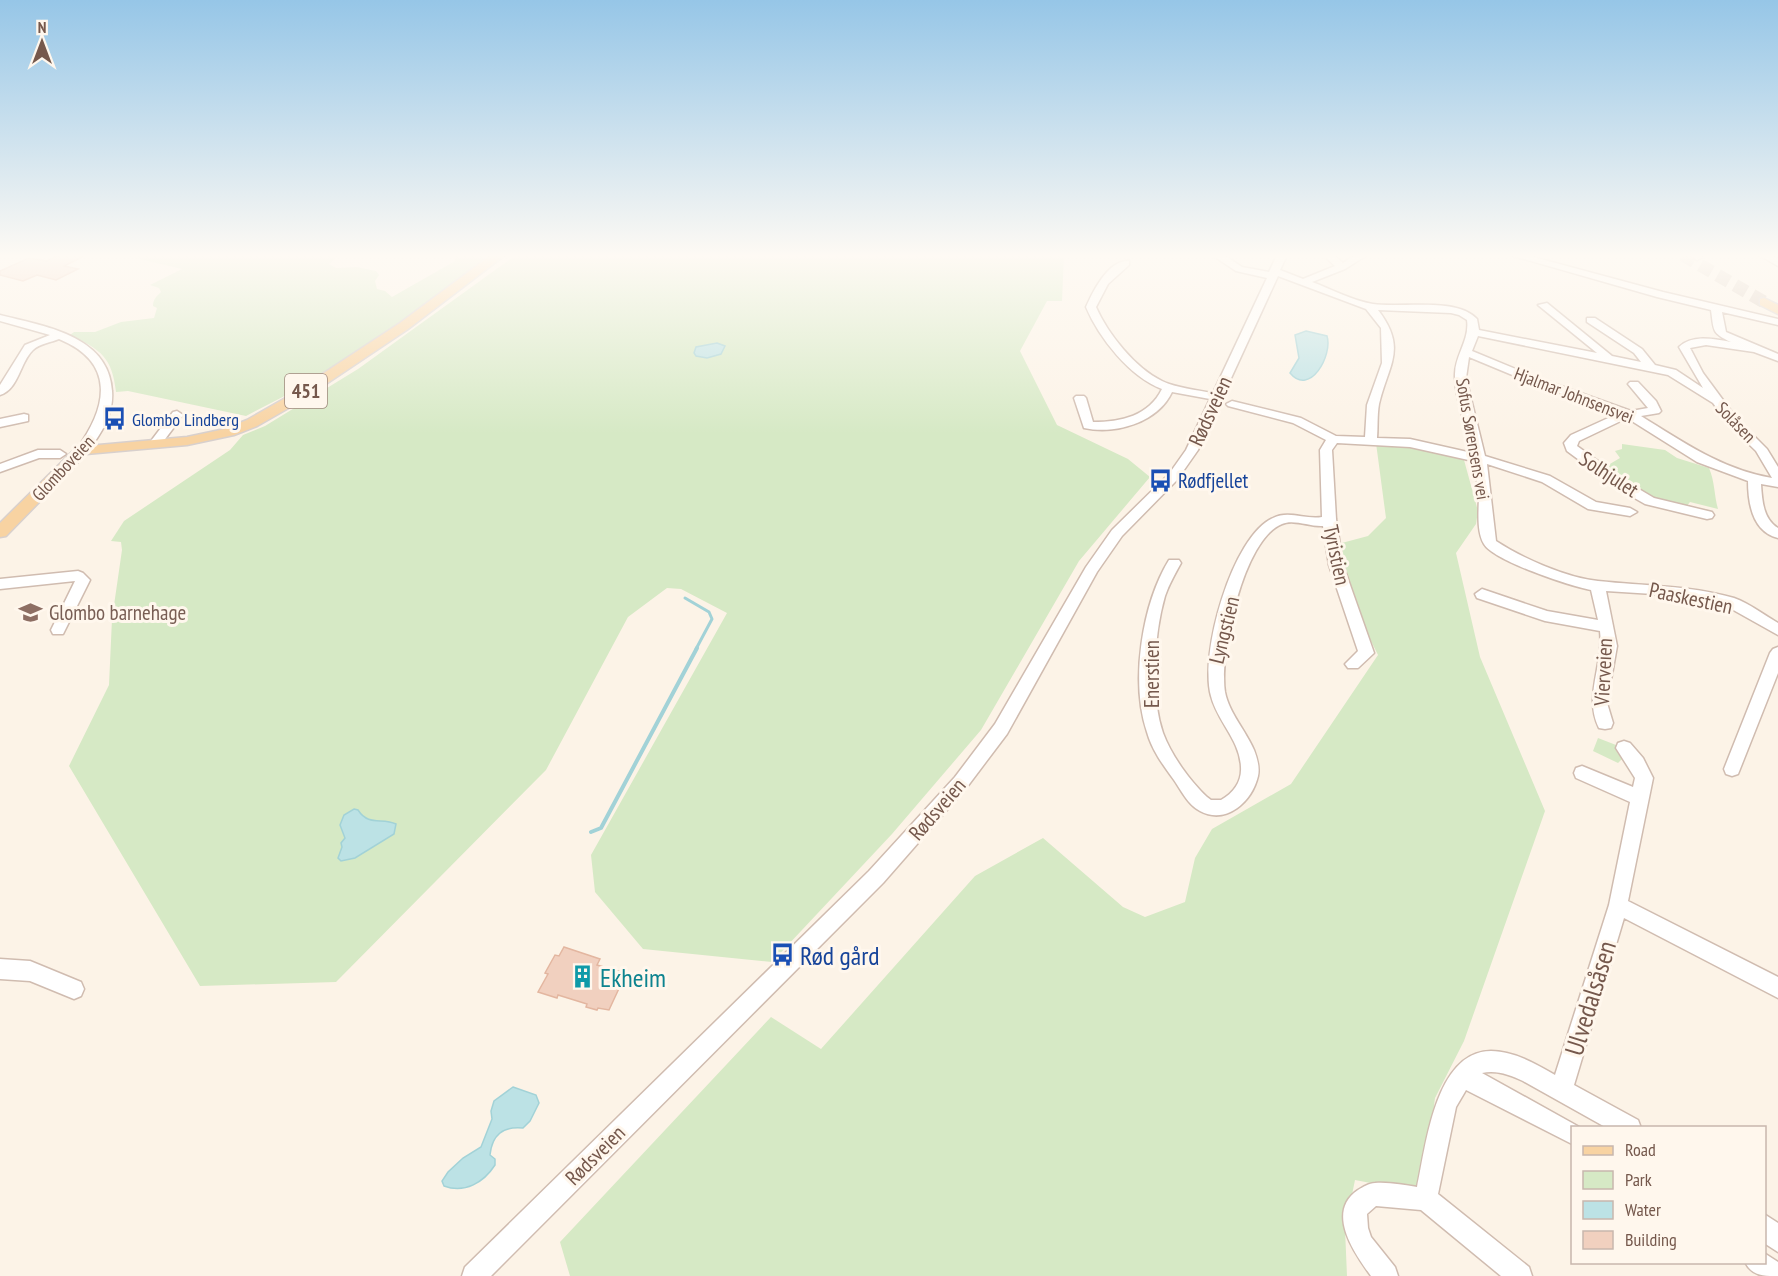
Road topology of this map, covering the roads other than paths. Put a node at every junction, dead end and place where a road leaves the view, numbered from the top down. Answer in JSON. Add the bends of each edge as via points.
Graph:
{"nodes":[{"id":1,"x":419,"y":315,"type":"edge"},
{"id":2,"x":1093,"y":315,"type":"edge"},
{"id":3,"x":1255,"y":315,"type":"edge"},
{"id":4,"x":1376,"y":315,"type":"edge"},
{"id":5,"x":1465,"y":315,"type":"edge"},
{"id":6,"x":1555,"y":315,"type":"edge"},
{"id":7,"x":1717,"y":315,"type":"edge"},
{"id":8,"x":1745,"y":315,"type":"edge"},
{"id":9,"x":0,"y":318,"type":"edge"},
{"id":10,"x":1591,"y":320,"type":"dead end"},
{"id":11,"x":1778,"y":322,"type":"edge"},
{"id":12,"x":1473,"y":332,"type":"junction"},
{"id":13,"x":59,"y":335,"type":"junction"},
{"id":14,"x":1751,"y":349,"type":"junction"},
{"id":15,"x":1466,"y":352,"type":"junction"},
{"id":16,"x":1609,"y":358,"type":"junction"},
{"id":17,"x":1778,"y":358,"type":"edge"},
{"id":18,"x":1650,"y":366,"type":"junction"},
{"id":19,"x":1634,"y":384,"type":"dead end"},
{"id":20,"x":1169,"y":387,"type":"junction"},
{"id":21,"x":0,"y":392,"type":"edge"},
{"id":22,"x":1216,"y":397,"type":"junction"},
{"id":23,"x":1080,"y":398,"type":"dead end"},
{"id":24,"x":1718,"y":400,"type":"junction"},
{"id":25,"x":1232,"y":404,"type":"dead end"},
{"id":26,"x":1629,"y":414,"type":"junction"},
{"id":27,"x":177,"y":415,"type":"dead end"},
{"id":28,"x":24,"y":418,"type":"dead end"},
{"id":29,"x":0,"y":423,"type":"edge"},
{"id":30,"x":1333,"y":439,"type":"junction"},
{"id":31,"x":1371,"y":441,"type":"junction"},
{"id":32,"x":155,"y":444,"type":"junction"},
{"id":33,"x":82,"y":450,"type":"junction"},
{"id":34,"x":60,"y":454,"type":"dead end"},
{"id":35,"x":1479,"y":459,"type":"junction"},
{"id":36,"x":0,"y":468,"type":"edge"},
{"id":37,"x":1778,"y":477,"type":"edge"},
{"id":38,"x":1755,"y":479,"type":"junction"},
{"id":39,"x":1778,"y":483,"type":"edge"},
{"id":40,"x":1630,"y":512,"type":"dead end"},
{"id":41,"x":1707,"y":515,"type":"dead end"},
{"id":42,"x":1329,"y":519,"type":"junction"},
{"id":43,"x":0,"y":532,"type":"edge"},
{"id":44,"x":1778,"y":534,"type":"edge"},
{"id":45,"x":1174,"y":563,"type":"dead end"},
{"id":46,"x":0,"y":584,"type":"edge"},
{"id":47,"x":1597,"y":586,"type":"junction"},
{"id":48,"x":1482,"y":594,"type":"dead end"},
{"id":49,"x":1605,"y":627,"type":"junction"},
{"id":50,"x":58,"y":630,"type":"dead end"},
{"id":51,"x":1778,"y":630,"type":"edge"},
{"id":52,"x":1778,"y":653,"type":"edge"},
{"id":53,"x":1353,"y":664,"type":"dead end"},
{"id":54,"x":1605,"y":723,"type":"dead end"},
{"id":55,"x":1624,"y":748,"type":"dead end"},
{"id":56,"x":1732,"y":769,"type":"dead end"},
{"id":57,"x":1582,"y":773,"type":"dead end"},
{"id":58,"x":1640,"y":798,"type":"junction"},
{"id":59,"x":1208,"y":807,"type":"joint"},
{"id":60,"x":1618,"y":905,"type":"junction"},
{"id":61,"x":0,"y":969,"type":"edge"},
{"id":62,"x":1778,"y":988,"type":"edge"},
{"id":63,"x":74,"y":989,"type":"dead end"},
{"id":64,"x":1462,"y":1076,"type":"junction"},
{"id":65,"x":1562,"y":1090,"type":"junction"},
{"id":66,"x":1626,"y":1126,"type":"edge"},
{"id":67,"x":1571,"y":1132,"type":"edge"},
{"id":68,"x":1425,"y":1199,"type":"junction"},
{"id":69,"x":1766,"y":1229,"type":"edge"},
{"id":70,"x":1778,"y":1240,"type":"edge"},
{"id":71,"x":1759,"y":1264,"type":"edge"},
{"id":72,"x":474,"y":1276,"type":"edge"},
{"id":73,"x":1386,"y":1276,"type":"edge"},
{"id":74,"x":1520,"y":1276,"type":"edge"},
{"id":75,"x":1778,"y":1276,"type":"edge"}],
"edges":[{"from":1,"to":32,"type":"main road","number":"451","via":[[271,414],[229,432]]},
{"from":2,"to":20,"type":"street","via":[[1142,372]]},
{"from":3,"to":22,"type":"street","name":"Rødsveien"},
{"from":4,"to":31,"type":"street","via":[[1386,328],[1389,363],[1373,405]]},
{"from":5,"to":12,"type":"street","via":[[1473,319]]},
{"from":6,"to":16,"type":"street","name":"Solåsen"},
{"from":7,"to":14,"type":"street","via":[[1719,331]]},
{"from":8,"to":11,"type":"street"},
{"from":9,"to":13,"type":"street","name":"Glomboveien"},
{"from":10,"to":18,"type":"street","name":"Solåsen","via":[[1638,351]]},
{"from":12,"to":15,"type":"street","name":"Sofus Sørensens vei"},
{"from":12,"to":16,"type":"street","name":"Solåsen"},
{"from":13,"to":21,"type":"street","via":[[29,347]]},
{"from":13,"to":33,"type":"street","name":"Glomboveien","via":[[89,350],[104,368],[106,378],[105,411]]},
{"from":14,"to":17,"type":"street"},
{"from":14,"to":24,"type":"street","via":[[1706,342],[1684,345]]},
{"from":15,"to":26,"type":"street","name":"Hjalmar Johnsensvei"},
{"from":15,"to":35,"type":"street","name":"Sofus Sørensens vei","via":[[1460,378]]},
{"from":16,"to":18,"type":"street","name":"Solåsen"},
{"from":18,"to":24,"type":"street","name":"Solåsen","via":[[1679,375]]},
{"from":19,"to":26,"type":"street","name":"Solhjulet","via":[[1656,409]]},
{"from":20,"to":22,"type":"street"},
{"from":20,"to":23,"type":"street","via":[[1163,400],[1147,415],[1124,422],[1088,425]]},
{"from":22,"to":72,"type":"street","name":"Rødsveien","via":[[1192,450],[1173,477],[1117,533],[1091,570],[1001,729],[961,782],[876,876]]},
{"from":24,"to":37,"type":"street","name":"Solåsen","via":[[1733,422],[1761,449]]},
{"from":25,"to":30,"type":"street","via":[[1272,412],[1318,429]]},
{"from":26,"to":38,"type":"street","name":"Hjalmar Johnsensvei","via":[[1701,459]]},
{"from":26,"to":41,"type":"street","name":"Solhjulet","via":[[1575,438],[1571,448],[1650,501]]},
{"from":27,"to":32,"type":"street"},
{"from":28,"to":29,"type":"street"},
{"from":30,"to":31,"type":"street"},
{"from":30,"to":42,"type":"street","name":"Tyristien","via":[[1326,450]]},
{"from":31,"to":35,"type":"street","via":[[1410,443]]},
{"from":32,"to":33,"type":"main road","number":"451"},
{"from":33,"to":43,"type":"main road","name":"Glomboveien"},
{"from":34,"to":36,"type":"street","via":[[38,454]]},
{"from":35,"to":40,"type":"street","via":[[1540,477],[1587,503]]},
{"from":35,"to":47,"type":"street","name":"Sofus Sørensens vei","via":[[1490,543],[1547,572]]},
{"from":38,"to":39,"type":"street","name":"Hjalmar Johnsensvei"},
{"from":38,"to":44,"type":"street","via":[[1761,519]]},
{"from":42,"to":53,"type":"street","name":"Tyristien","via":[[1336,565],[1366,653]]},
{"from":42,"to":59,"type":"street","name":"Lyngstien","via":[[1283,519],[1268,527],[1251,546],[1223,619],[1214,679],[1218,698],[1248,757],[1249,780],[1230,805]]},
{"from":45,"to":59,"type":"street","name":"Enerstien","via":[[1157,599],[1152,623],[1149,706],[1153,727],[1167,758]]},
{"from":46,"to":50,"type":"street","via":[[78,576],[82,580]]},
{"from":47,"to":49,"type":"street","name":"Vierveien"},
{"from":47,"to":51,"type":"street","name":"Paaskestien","via":[[1648,588],[1716,599],[1732,603]]},
{"from":48,"to":49,"type":"street","via":[[1545,616]]},
{"from":49,"to":54,"type":"street","name":"Vierveien","via":[[1608,657],[1598,701]]},
{"from":52,"to":56,"type":"street"},
{"from":55,"to":58,"type":"street","name":"Ulvedalsåsen","via":[[1644,778]]},
{"from":57,"to":58,"type":"street"},
{"from":58,"to":60,"type":"street","name":"Ulvedalsåsen"},
{"from":60,"to":62,"type":"street"},
{"from":60,"to":65,"type":"street","name":"Ulvedalsåsen"},
{"from":61,"to":63,"type":"street","via":[[30,971]]},
{"from":64,"to":65,"type":"street","via":[[1478,1064],[1510,1064]]},
{"from":64,"to":67,"type":"street"},
{"from":64,"to":68,"type":"street","via":[[1446,1104]]},
{"from":65,"to":66,"type":"street"},
{"from":68,"to":73,"type":"street","via":[[1373,1194],[1355,1211],[1363,1245]]},
{"from":68,"to":74,"type":"street"},
{"from":69,"to":70,"type":"street"},
{"from":71,"to":75,"type":"street"}]}
